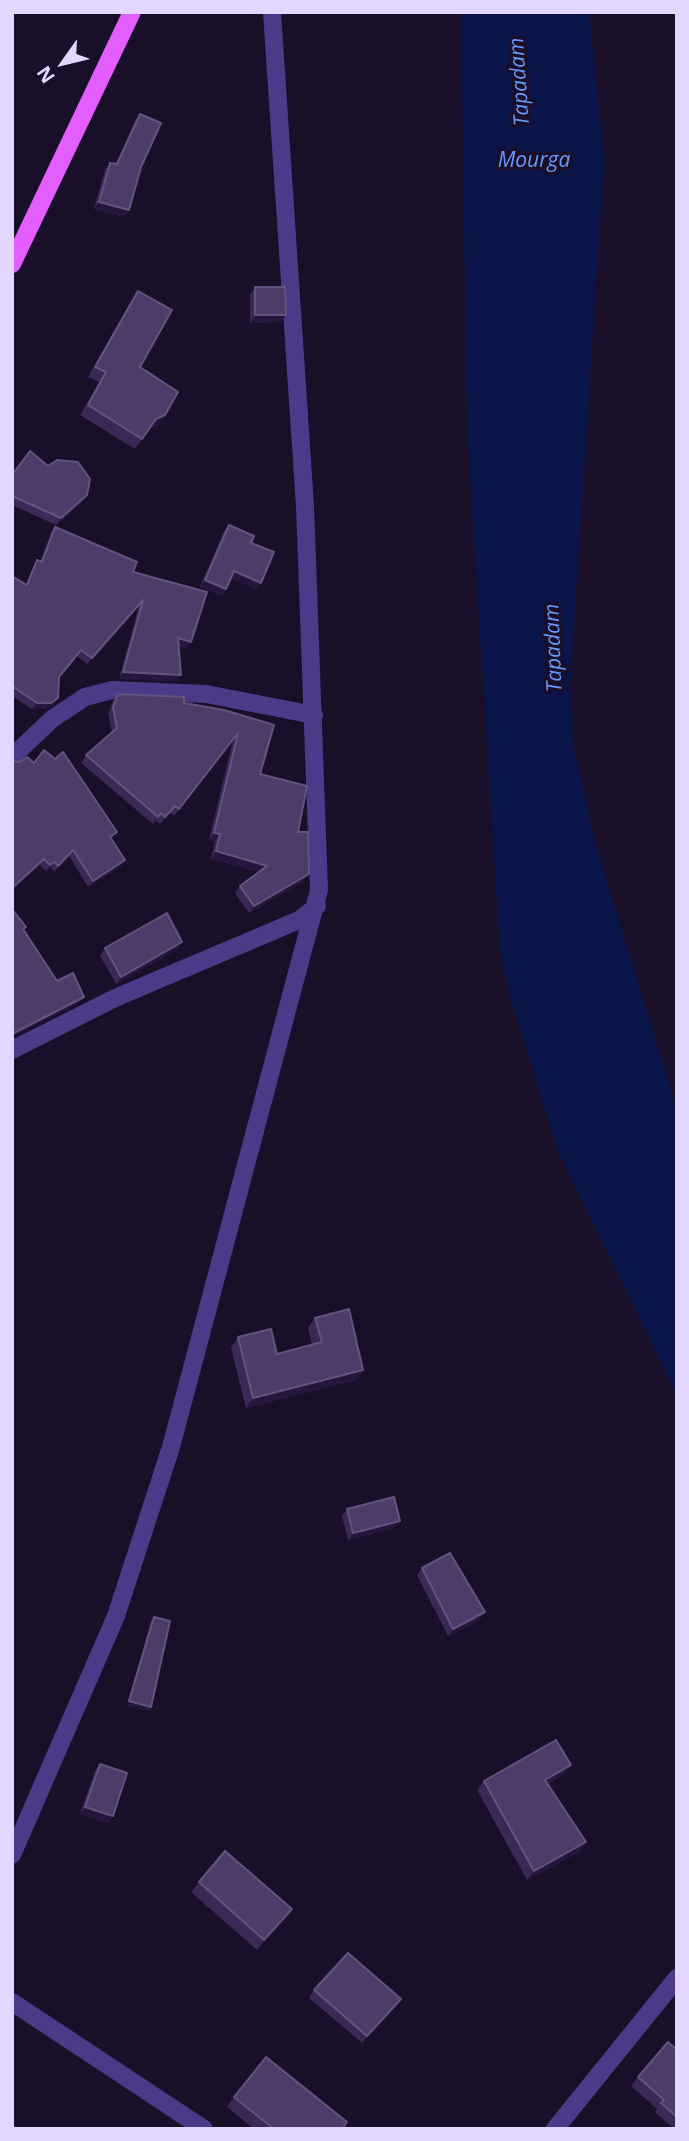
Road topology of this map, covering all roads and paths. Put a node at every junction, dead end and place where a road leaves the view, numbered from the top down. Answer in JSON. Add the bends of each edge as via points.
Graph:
{"nodes":[{"id":1,"x":132,"y":12,"type":"edge"},
{"id":2,"x":272,"y":12,"type":"edge"},
{"id":3,"x":12,"y":264,"type":"edge"},
{"id":4,"x":314,"y":715,"type":"junction"},
{"id":5,"x":12,"y":757,"type":"edge"},
{"id":6,"x":317,"y":906,"type":"junction"},
{"id":7,"x":12,"y":1051,"type":"edge"},
{"id":8,"x":12,"y":1855,"type":"edge"},
{"id":9,"x":677,"y":1978,"type":"edge"},
{"id":10,"x":12,"y":2002,"type":"edge"},
{"id":11,"x":204,"y":2129,"type":"edge"},
{"id":12,"x":555,"y":2129,"type":"edge"}],
"edges":[{"from":1,"to":3,"type":"main road"},
{"from":2,"to":4,"type":"street"},
{"from":4,"to":5,"type":"street","via":[[206,694],[112,690],[85,696],[52,719]]},
{"from":4,"to":6,"type":"street"},
{"from":6,"to":7,"type":"street","via":[[299,920],[115,998]]},
{"from":6,"to":8,"type":"street","via":[[166,1460],[116,1616]]},
{"from":9,"to":12,"type":"street"},
{"from":10,"to":11,"type":"street"}]}
